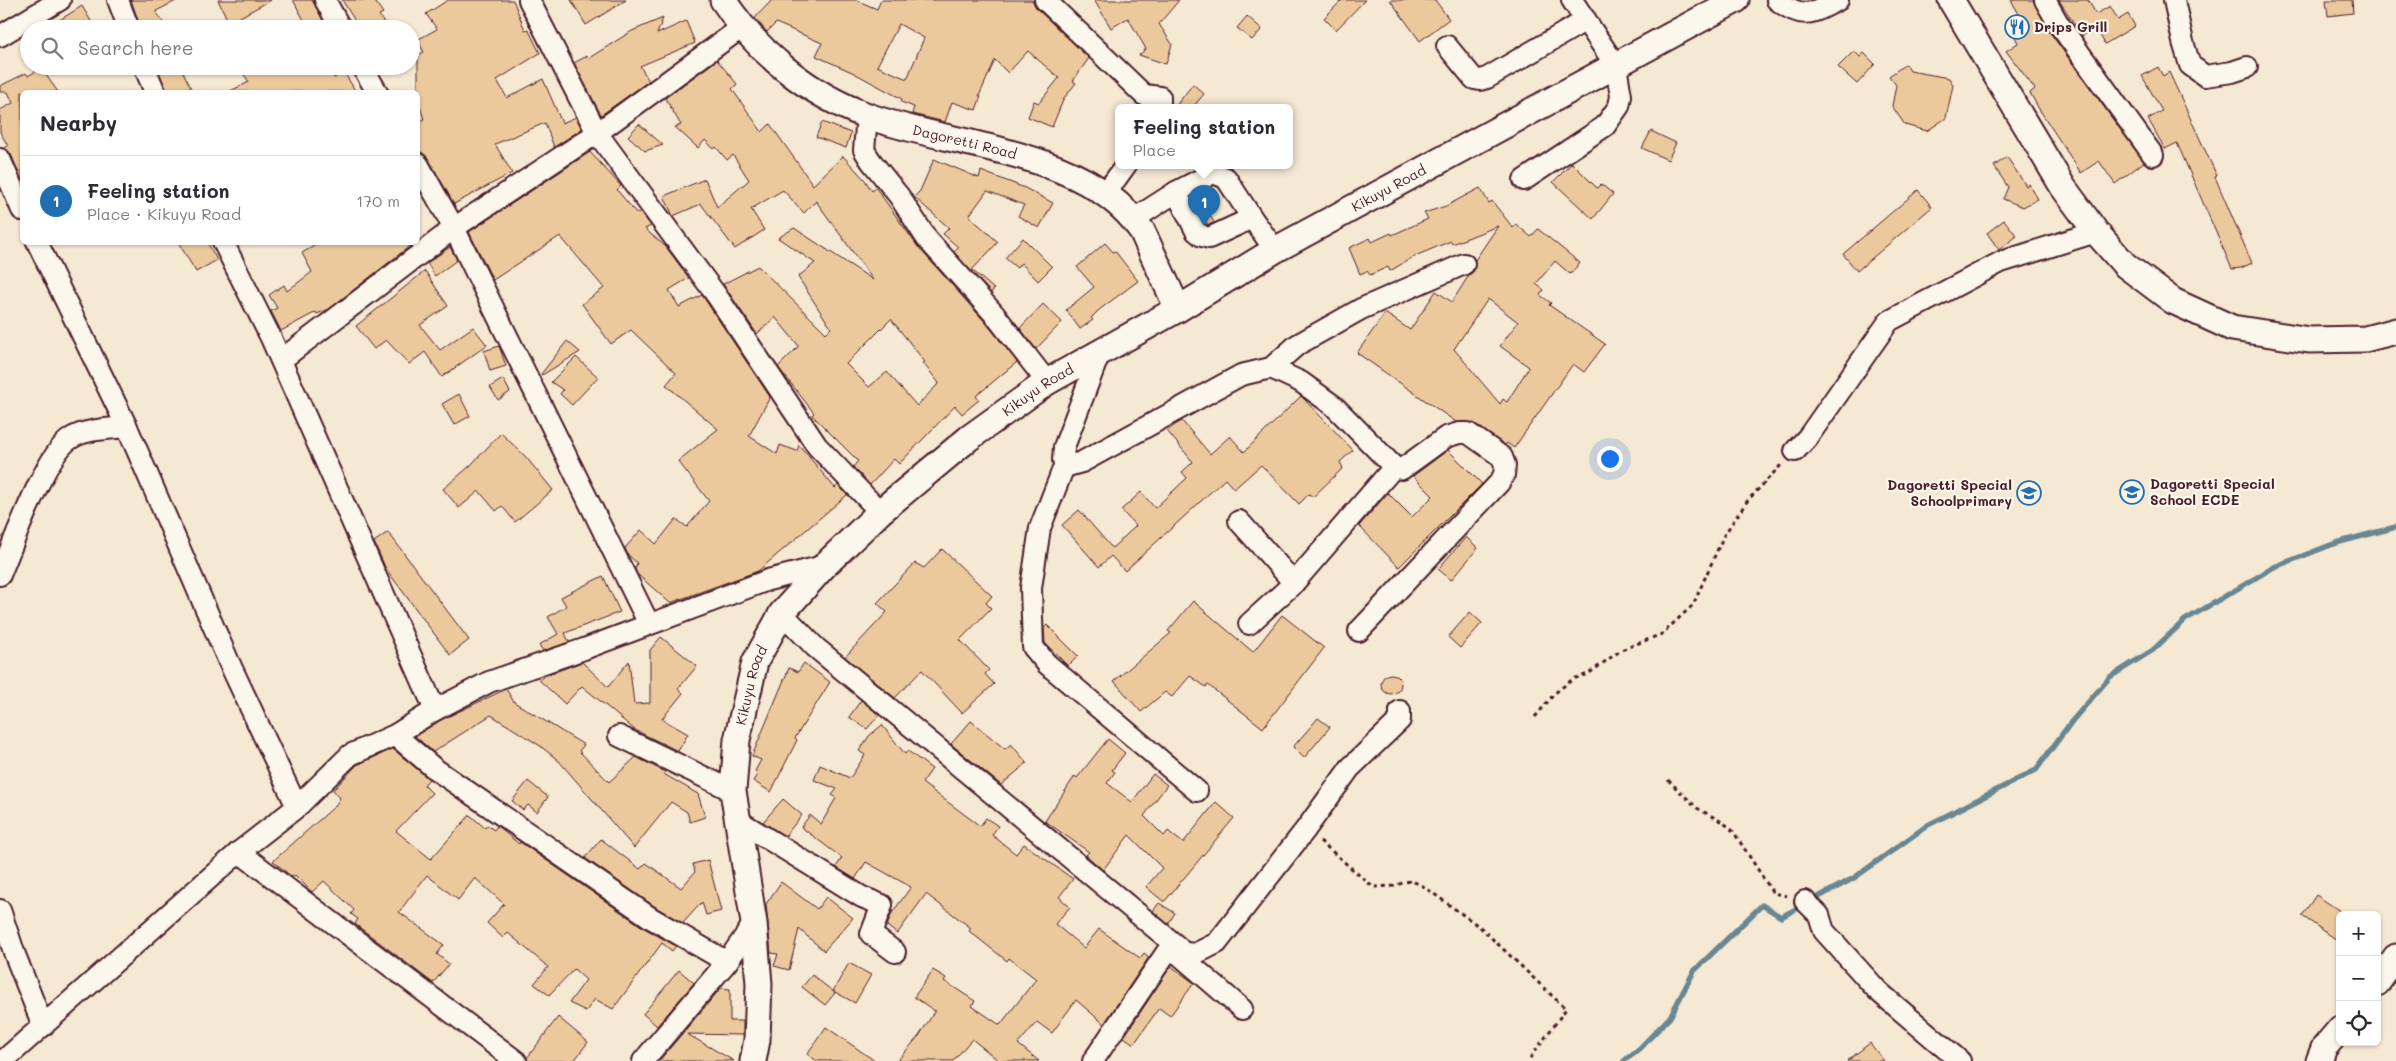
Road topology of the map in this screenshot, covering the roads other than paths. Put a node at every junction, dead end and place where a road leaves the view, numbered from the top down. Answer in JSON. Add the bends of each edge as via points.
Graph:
{"nodes":[{"id":1,"x":60,"y":0,"type":"edge"},
{"id":2,"x":118,"y":0,"type":"edge"},
{"id":3,"x":325,"y":0,"type":"edge"},
{"id":4,"x":529,"y":0,"type":"edge"},
{"id":5,"x":722,"y":0,"type":"edge"},
{"id":6,"x":1045,"y":0,"type":"edge"},
{"id":7,"x":1572,"y":0,"type":"edge"},
{"id":8,"x":1736,"y":0,"type":"edge"},
{"id":9,"x":1777,"y":0,"type":"edge"},
{"id":10,"x":1838,"y":0,"type":"edge"},
{"id":11,"x":1951,"y":0,"type":"edge"},
{"id":12,"x":2045,"y":0,"type":"edge"},
{"id":13,"x":2174,"y":0,"type":"edge"},
{"id":14,"x":27,"y":20,"type":"edge"},
{"id":15,"x":126,"y":20,"type":"edge"},
{"id":16,"x":336,"y":20,"type":"edge"},
{"id":17,"x":1586,"y":20,"type":"junction"},
{"id":18,"x":20,"y":24,"type":"edge"},
{"id":19,"x":741,"y":28,"type":"junction"},
{"id":20,"x":0,"y":36,"type":"edge"},
{"id":21,"x":1447,"y":46,"type":"dead end"},
{"id":22,"x":1616,"y":66,"type":"junction"},
{"id":23,"x":2247,"y":67,"type":"dead end"},
{"id":24,"x":147,"y":75,"type":"edge"},
{"id":25,"x":367,"y":75,"type":"edge"},
{"id":26,"x":153,"y":90,"type":"edge"},
{"id":27,"x":376,"y":90,"type":"edge"},
{"id":28,"x":1160,"y":104,"type":"edge"},
{"id":29,"x":867,"y":116,"type":"junction"},
{"id":30,"x":597,"y":133,"type":"junction"},
{"id":31,"x":2153,"y":155,"type":"dead end"},
{"id":32,"x":0,"y":160,"type":"edge"},
{"id":33,"x":420,"y":168,"type":"edge"},
{"id":34,"x":1123,"y":169,"type":"edge"},
{"id":35,"x":1524,"y":180,"type":"dead end"},
{"id":36,"x":1176,"y":192,"type":"junction"},
{"id":37,"x":1105,"y":194,"type":"junction"},
{"id":38,"x":20,"y":205,"type":"edge"},
{"id":39,"x":1252,"y":218,"type":"junction"},
{"id":40,"x":1134,"y":219,"type":"junction"},
{"id":41,"x":454,"y":228,"type":"junction"},
{"id":42,"x":2096,"y":232,"type":"junction"},
{"id":43,"x":38,"y":245,"type":"edge"},
{"id":44,"x":224,"y":245,"type":"edge"},
{"id":45,"x":1275,"y":250,"type":"junction"},
{"id":46,"x":1464,"y":264,"type":"dead end"},
{"id":47,"x":1178,"y":309,"type":"junction"},
{"id":48,"x":2396,"y":331,"type":"edge"},
{"id":49,"x":1100,"y":352,"type":"junction"},
{"id":50,"x":281,"y":360,"type":"junction"},
{"id":51,"x":1270,"y":368,"type":"junction"},
{"id":52,"x":1047,"y":382,"type":"junction"},
{"id":53,"x":127,"y":427,"type":"junction"},
{"id":54,"x":1795,"y":451,"type":"road end"},
{"id":55,"x":1065,"y":464,"type":"junction"},
{"id":56,"x":1394,"y":467,"type":"junction"},
{"id":57,"x":880,"y":512,"type":"junction"},
{"id":58,"x":1239,"y":521,"type":"dead end"},
{"id":59,"x":824,"y":566,"type":"junction"},
{"id":60,"x":0,"y":574,"type":"edge"},
{"id":61,"x":1294,"y":583,"type":"junction"},
{"id":62,"x":782,"y":613,"type":"junction"},
{"id":63,"x":649,"y":624,"type":"junction"},
{"id":64,"x":1249,"y":624,"type":"dead end"},
{"id":65,"x":1359,"y":631,"type":"dead end"},
{"id":66,"x":435,"y":710,"type":"junction"},
{"id":67,"x":1400,"y":711,"type":"dead end"},
{"id":68,"x":395,"y":735,"type":"junction"},
{"id":69,"x":619,"y":736,"type":"dead end"},
{"id":70,"x":733,"y":791,"type":"junction"},
{"id":71,"x":1197,"y":791,"type":"dead end"},
{"id":72,"x":297,"y":807,"type":"junction"},
{"id":73,"x":739,"y":821,"type":"junction"},
{"id":74,"x":239,"y":852,"type":"junction"},
{"id":75,"x":1805,"y":901,"type":"road end"},
{"id":76,"x":0,"y":910,"type":"edge"},
{"id":77,"x":754,"y":923,"type":"junction"},
{"id":78,"x":895,"y":952,"type":"dead end"},
{"id":79,"x":1176,"y":952,"type":"junction"},
{"id":80,"x":2396,"y":957,"type":"edge"},
{"id":81,"x":727,"y":962,"type":"junction"},
{"id":82,"x":2381,"y":978,"type":"edge"},
{"id":83,"x":1242,"y":1009,"type":"dead end"},
{"id":84,"x":43,"y":1026,"type":"junction"},
{"id":85,"x":2336,"y":1034,"type":"edge"},
{"id":86,"x":3,"y":1061,"type":"edge"},
{"id":87,"x":516,"y":1061,"type":"edge"},
{"id":88,"x":643,"y":1061,"type":"edge"},
{"id":89,"x":753,"y":1061,"type":"edge"},
{"id":90,"x":1093,"y":1061,"type":"edge"},
{"id":91,"x":1960,"y":1061,"type":"edge"},
{"id":92,"x":2319,"y":1061,"type":"edge"}],
"edges":[{"from":1,"to":14,"type":"street"},
{"from":2,"to":15,"type":"street"},
{"from":3,"to":16,"type":"street"},
{"from":4,"to":30,"type":"street"},
{"from":5,"to":19,"type":"main road","name":"Dagoretti Road"},
{"from":6,"to":28,"type":"street","via":[[1144,95],[1160,97]]},
{"from":7,"to":17,"type":"street"},
{"from":8,"to":22,"type":"main road","name":"Kikuyu Road"},
{"from":9,"to":10,"type":"street","via":[[1798,14],[1806,14]]},
{"from":11,"to":42,"type":"main road","via":[[2036,144]]},
{"from":12,"to":31,"type":"street"},
{"from":13,"to":23,"type":"street","via":[[2190,65],[2204,76]]},
{"from":17,"to":21,"type":"street","via":[[1480,80],[1474,79]]},
{"from":17,"to":22,"type":"street"},
{"from":18,"to":20,"type":"street"},
{"from":19,"to":29,"type":"main road","name":"Dagoretti Road","via":[[798,81]]},
{"from":19,"to":30,"type":"street"},
{"from":22,"to":35,"type":"street","via":[[1621,96],[1614,116],[1605,126]]},
{"from":22,"to":45,"type":"main road","name":"Kikuyu Road"},
{"from":24,"to":26,"type":"street"},
{"from":25,"to":27,"type":"street"},
{"from":29,"to":37,"type":"main road","name":"Dagoretti Road","via":[[1014,153],[1070,175]]},
{"from":29,"to":52,"type":"street","via":[[864,150],[871,161],[927,239],[995,315]]},
{"from":30,"to":41,"type":"street"},
{"from":30,"to":57,"type":"street","via":[[717,296],[817,446]]},
{"from":32,"to":38,"type":"street"},
{"from":33,"to":41,"type":"street"},
{"from":34,"to":37,"type":"street"},
{"from":36,"to":39,"type":"street","via":[[1213,173],[1219,174],[1226,178]]},
{"from":36,"to":39,"type":"street","via":[[1196,231],[1202,236],[1209,238]]},
{"from":36,"to":40,"type":"street"},
{"from":37,"to":40,"type":"main road","name":"Dagoretti Road"},
{"from":39,"to":45,"type":"street"},
{"from":40,"to":47,"type":"main road","name":"Dagoretti Road","via":[[1163,272]]},
{"from":41,"to":50,"type":"street"},
{"from":41,"to":63,"type":"street"},
{"from":42,"to":48,"type":"main road","via":[[2125,265],[2173,301],[2232,328],[2309,340],[2365,339]]},
{"from":42,"to":54,"type":"street","via":[[2001,262],[1889,320]]},
{"from":43,"to":53,"type":"street"},
{"from":44,"to":50,"type":"street"},
{"from":45,"to":47,"type":"main road","name":"Kikuyu Road"},
{"from":46,"to":51,"type":"street","via":[[1361,309],[1297,345]]},
{"from":47,"to":49,"type":"main road","name":"Kikuyu Road"},
{"from":49,"to":52,"type":"main road","name":"Kikuyu Road"},
{"from":49,"to":55,"type":"street","via":[[1064,448]]},
{"from":50,"to":66,"type":"street"},
{"from":51,"to":55,"type":"street","via":[[1241,375],[1082,462],[1071,467]]},
{"from":51,"to":56,"type":"street","via":[[1301,382],[1334,406]]},
{"from":52,"to":57,"type":"main road","name":"Kikuyu Road","via":[[968,438]]},
{"from":53,"to":60,"type":"street","via":[[71,438],[58,449]]},
{"from":53,"to":72,"type":"street","via":[[228,660]]},
{"from":55,"to":71,"type":"street","via":[[1040,528],[1031,588],[1033,647],[1047,664]]},
{"from":56,"to":61,"type":"street"},
{"from":56,"to":65,"type":"street","via":[[1402,469],[1446,437],[1459,433],[1468,433],[1502,457],[1505,465],[1500,483]]},
{"from":57,"to":59,"type":"main road","name":"Kikuyu Road"},
{"from":58,"to":61,"type":"street"},
{"from":59,"to":62,"type":"main road","name":"Kikuyu Road"},
{"from":59,"to":63,"type":"street","via":[[768,580]]},
{"from":61,"to":64,"type":"street"},
{"from":62,"to":70,"type":"main road","name":"Kikuyu Road","via":[[755,662],[737,740]]},
{"from":62,"to":79,"type":"street","via":[[815,647],[1171,940],[1178,947]]},
{"from":63,"to":66,"type":"street","via":[[489,682]]},
{"from":66,"to":68,"type":"street"},
{"from":67,"to":79,"type":"street","via":[[1400,720],[1350,768],[1217,943],[1196,954]]},
{"from":68,"to":72,"type":"street","via":[[350,755]]},
{"from":68,"to":81,"type":"street","via":[[435,769],[643,913]]},
{"from":69,"to":70,"type":"street"},
{"from":70,"to":73,"type":"main road","name":"Kikuyu Road"},
{"from":72,"to":74,"type":"street"},
{"from":73,"to":77,"type":"main road","name":"Kikuyu Road"},
{"from":73,"to":78,"type":"street","via":[[862,898],[882,905],[870,934]]},
{"from":74,"to":84,"type":"street"},
{"from":74,"to":87,"type":"street"},
{"from":75,"to":91,"type":"street","via":[[1819,915],[1824,931],[1878,991]]},
{"from":76,"to":84,"type":"street"},
{"from":77,"to":81,"type":"street"},
{"from":77,"to":89,"type":"main road","name":"Kikuyu Road","via":[[759,984]]},
{"from":79,"to":83,"type":"street"},
{"from":79,"to":90,"type":"street","via":[[1166,953]]},
{"from":80,"to":82,"type":"main road"},
{"from":81,"to":88,"type":"street"},
{"from":84,"to":86,"type":"street"},
{"from":85,"to":92,"type":"main road","via":[[2324,1048]]}]}
